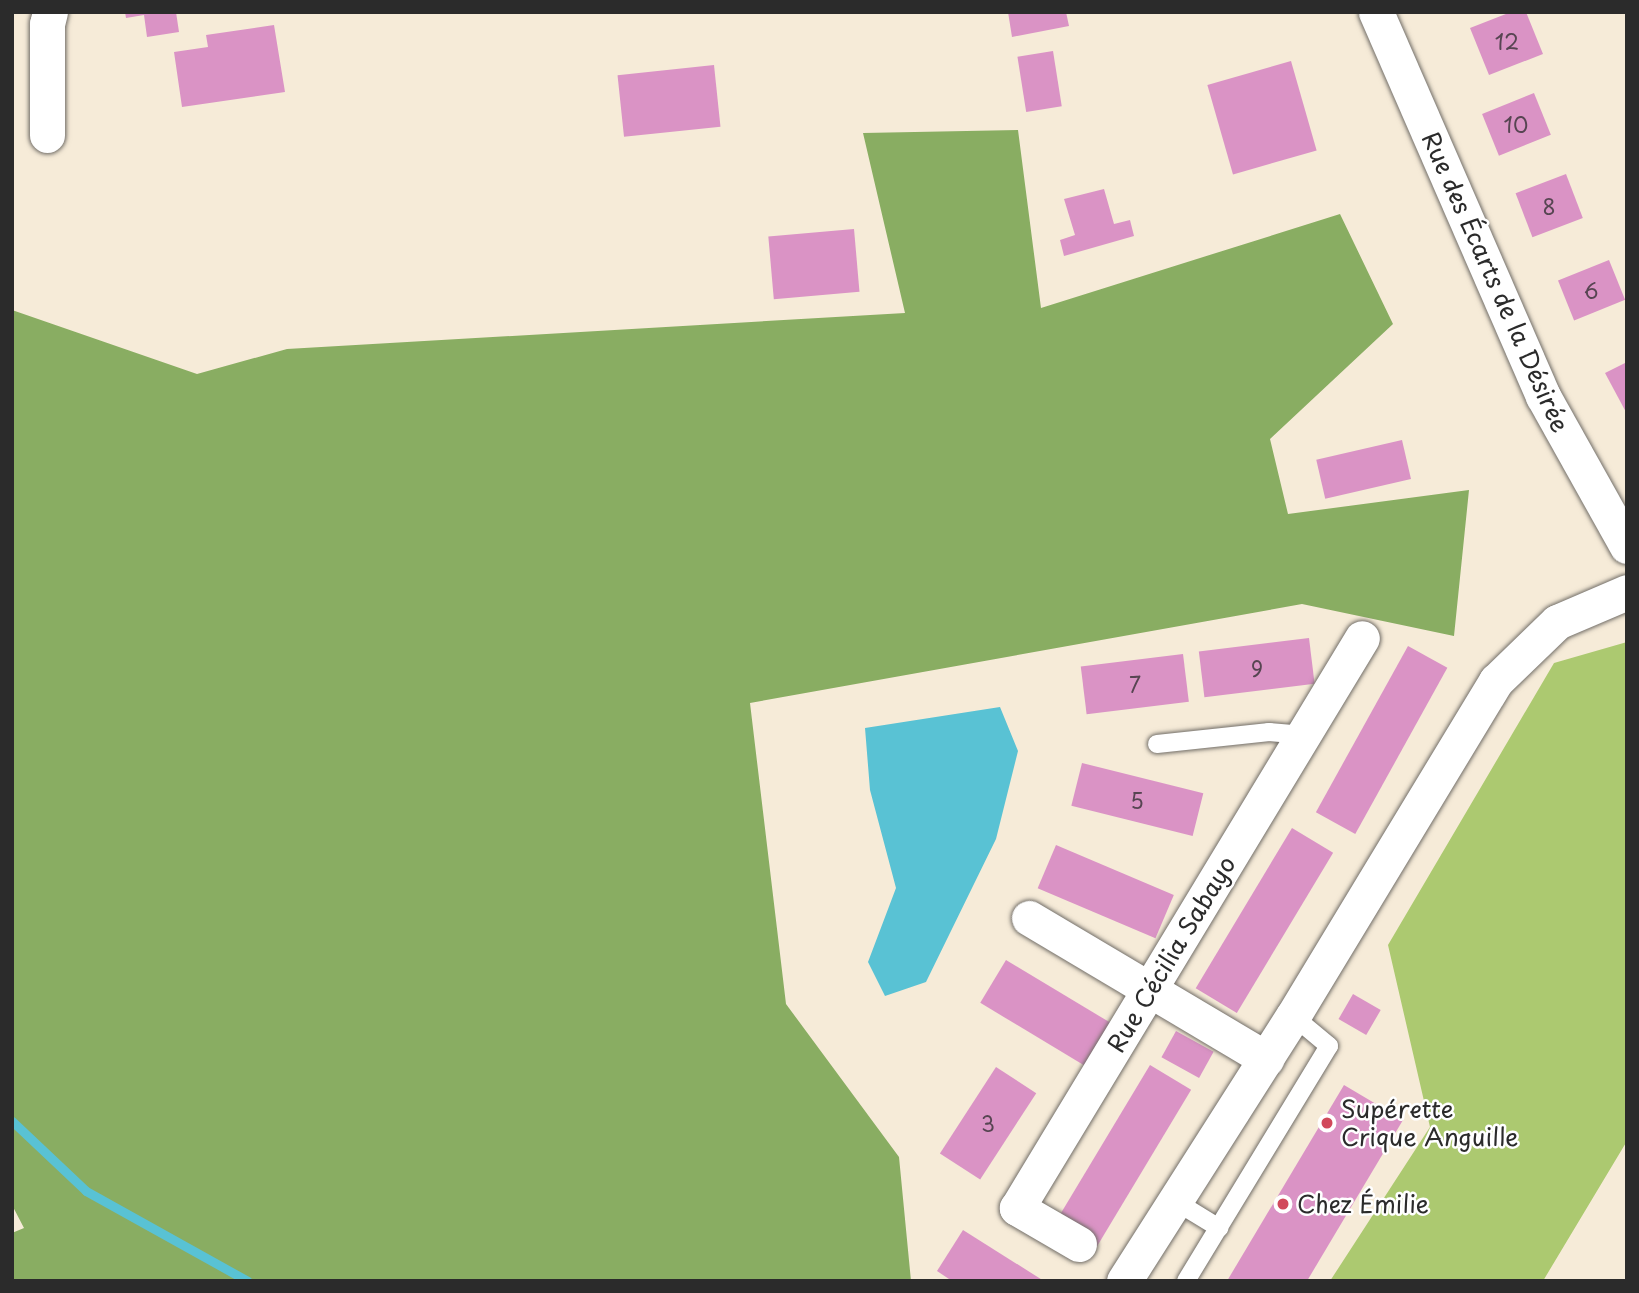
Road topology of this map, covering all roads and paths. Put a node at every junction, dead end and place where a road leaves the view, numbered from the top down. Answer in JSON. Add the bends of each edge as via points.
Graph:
{"nodes":[{"id":1,"x":50,"y":12,"type":"edge"},
{"id":2,"x":1377,"y":12,"type":"edge"},
{"id":3,"x":47,"y":135,"type":"dead end"},
{"id":4,"x":1627,"y":546,"type":"edge"},
{"id":5,"x":1627,"y":592,"type":"edge"},
{"id":6,"x":1362,"y":638,"type":"dead end"},
{"id":7,"x":1304,"y":735,"type":"junction"},
{"id":8,"x":1157,"y":744,"type":"dead end"},
{"id":9,"x":1029,"y":918,"type":"dead end"},
{"id":10,"x":1148,"y":988,"type":"junction"},
{"id":11,"x":1293,"y":1016,"type":"junction"},
{"id":12,"x":1266,"y":1059,"type":"junction"},
{"id":13,"x":1175,"y":1201,"type":"junction"},
{"id":14,"x":1219,"y":1228,"type":"junction"},
{"id":15,"x":1079,"y":1244,"type":"dead end"},
{"id":16,"x":1124,"y":1281,"type":"edge"},
{"id":17,"x":1186,"y":1281,"type":"edge"}],
"edges":[{"from":1,"to":3,"type":"street"},
{"from":2,"to":4,"type":"street","name":"Rue des Écarts de la Désirée","via":[[1543,396]]},
{"from":5,"to":11,"type":"street","via":[[1557,622],[1496,681]]},
{"from":6,"to":7,"type":"street","name":"Rue Cécilia Sabayo"},
{"from":7,"to":8,"type":"lane","via":[[1269,732]]},
{"from":7,"to":10,"type":"street","name":"Rue Cécilia Sabayo"},
{"from":9,"to":10,"type":"street"},
{"from":10,"to":12,"type":"street"},
{"from":10,"to":15,"type":"street","name":"Rue Cécilia Sabayo","via":[[1017,1208]]},
{"from":11,"to":12,"type":"street"},
{"from":11,"to":14,"type":"lane","via":[[1329,1046]]},
{"from":12,"to":13,"type":"street"},
{"from":13,"to":14,"type":"lane"},
{"from":13,"to":16,"type":"street"},
{"from":14,"to":17,"type":"lane"}]}
